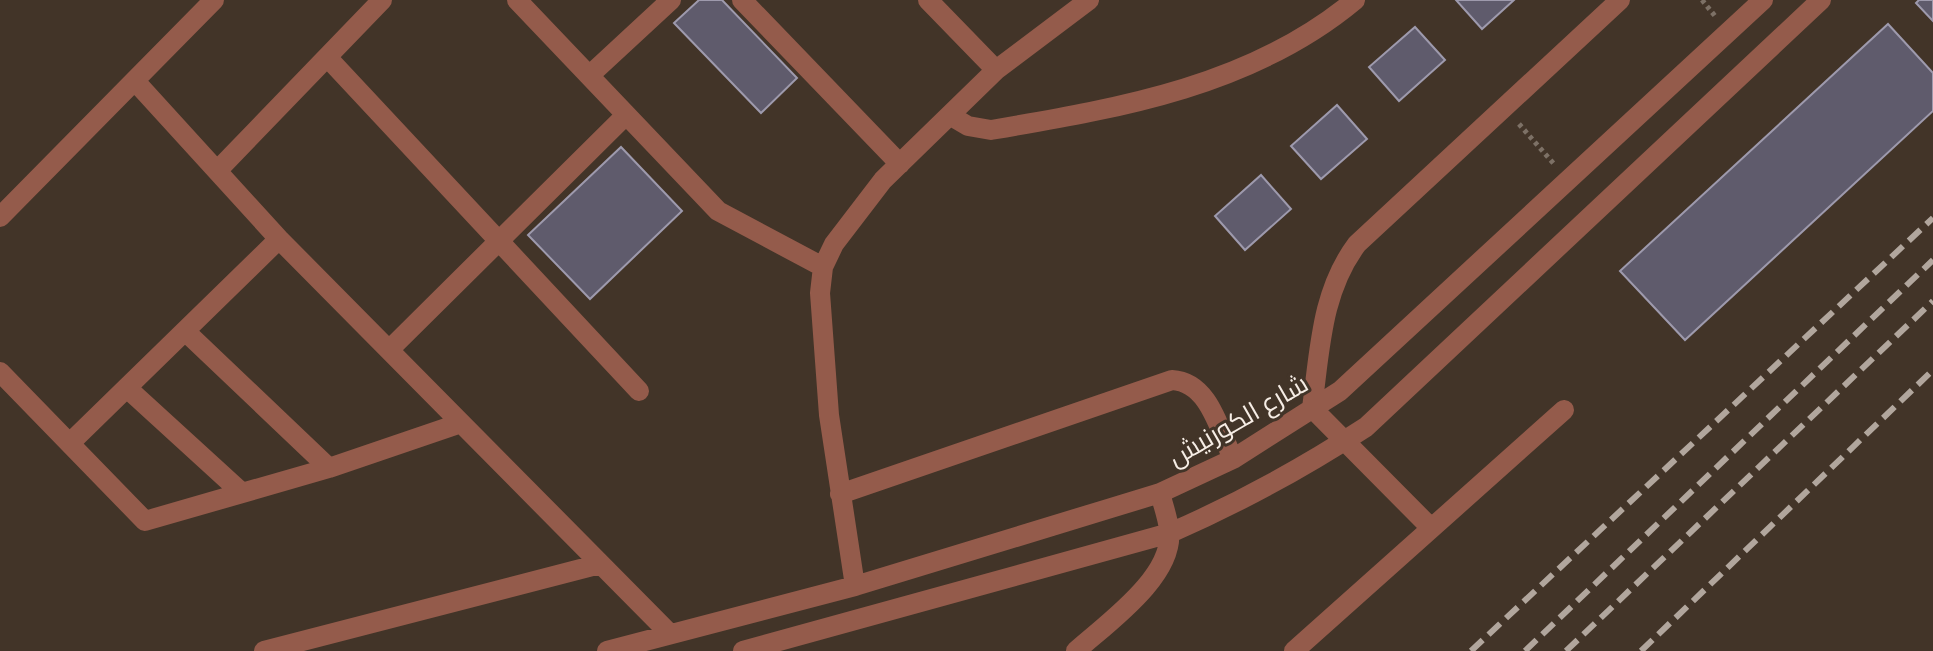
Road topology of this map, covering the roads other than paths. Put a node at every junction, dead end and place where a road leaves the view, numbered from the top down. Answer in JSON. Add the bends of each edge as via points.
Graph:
{"nodes":[{"id":1,"x":214,"y":0,"type":"edge"},
{"id":2,"x":382,"y":0,"type":"edge"},
{"id":3,"x":517,"y":0,"type":"edge"},
{"id":4,"x":671,"y":0,"type":"edge"},
{"id":5,"x":742,"y":0,"type":"edge"},
{"id":6,"x":928,"y":0,"type":"edge"},
{"id":7,"x":1089,"y":0,"type":"edge"},
{"id":8,"x":1355,"y":0,"type":"edge"},
{"id":9,"x":1620,"y":0,"type":"edge"},
{"id":10,"x":1763,"y":0,"type":"edge"},
{"id":11,"x":1821,"y":0,"type":"edge"},
{"id":12,"x":327,"y":57,"type":"junction"},
{"id":13,"x":996,"y":70,"type":"junction"},
{"id":14,"x":591,"y":74,"type":"junction"},
{"id":15,"x":135,"y":81,"type":"junction"},
{"id":16,"x":625,"y":116,"type":"junction"},
{"id":17,"x":951,"y":116,"type":"junction"},
{"id":18,"x":900,"y":164,"type":"junction"},
{"id":19,"x":217,"y":171,"type":"junction"},
{"id":20,"x":0,"y":217,"type":"edge"},
{"id":21,"x":279,"y":239,"type":"junction"},
{"id":22,"x":499,"y":242,"type":"junction"},
{"id":23,"x":823,"y":267,"type":"junction"},
{"id":24,"x":185,"y":331,"type":"junction"},
{"id":25,"x":389,"y":350,"type":"junction"},
{"id":26,"x":0,"y":372,"type":"edge"},
{"id":27,"x":127,"y":388,"type":"junction"},
{"id":28,"x":639,"y":391,"type":"dead end"},
{"id":29,"x":1312,"y":408,"type":"junction"},
{"id":30,"x":1564,"y":410,"type":"dead end"},
{"id":31,"x":461,"y":423,"type":"junction"},
{"id":32,"x":1344,"y":441,"type":"junction"},
{"id":33,"x":70,"y":443,"type":"junction"},
{"id":34,"x":1233,"y":459,"type":"junction"},
{"id":35,"x":329,"y":468,"type":"junction"},
{"id":36,"x":242,"y":493,"type":"junction"},
{"id":37,"x":1160,"y":493,"type":"junction"},
{"id":38,"x":840,"y":494,"type":"junction"},
{"id":39,"x":1431,"y":528,"type":"junction"},
{"id":40,"x":1170,"y":533,"type":"junction"},
{"id":41,"x":600,"y":564,"type":"junction"},
{"id":42,"x":855,"y":586,"type":"junction"},
{"id":43,"x":670,"y":634,"type":"junction"},
{"id":44,"x":264,"y":651,"type":"edge"},
{"id":45,"x":607,"y":651,"type":"edge"},
{"id":46,"x":743,"y":651,"type":"edge"},
{"id":47,"x":1076,"y":651,"type":"edge"},
{"id":48,"x":1294,"y":651,"type":"edge"}],
"edges":[{"from":1,"to":15,"type":"street"},
{"from":2,"to":12,"type":"street"},
{"from":3,"to":14,"type":"street"},
{"from":4,"to":14,"type":"street"},
{"from":5,"to":18,"type":"street"},
{"from":6,"to":13,"type":"street"},
{"from":7,"to":13,"type":"street"},
{"from":8,"to":17,"type":"street","via":[[1248,66],[1149,100],[991,130]]},
{"from":9,"to":29,"type":"street","via":[[1357,244],[1329,296]]},
{"from":10,"to":29,"type":"street","name":"شارع الكورنيش","via":[[1340,391]]},
{"from":11,"to":32,"type":"street","via":[[1366,427]]},
{"from":12,"to":19,"type":"street"},
{"from":12,"to":22,"type":"street"},
{"from":13,"to":17,"type":"street"},
{"from":14,"to":16,"type":"street"},
{"from":15,"to":19,"type":"street"},
{"from":15,"to":20,"type":"street"},
{"from":16,"to":22,"type":"street"},
{"from":16,"to":23,"type":"street","via":[[718,211]]},
{"from":17,"to":18,"type":"street"},
{"from":18,"to":23,"type":"street","via":[[867,197]]},
{"from":19,"to":21,"type":"street"},
{"from":21,"to":24,"type":"street"},
{"from":21,"to":25,"type":"street"},
{"from":22,"to":25,"type":"street"},
{"from":22,"to":28,"type":"street"},
{"from":23,"to":38,"type":"street","via":[[820,293]]},
{"from":24,"to":27,"type":"street"},
{"from":24,"to":35,"type":"street"},
{"from":25,"to":31,"type":"street"},
{"from":26,"to":33,"type":"street"},
{"from":27,"to":33,"type":"street"},
{"from":27,"to":36,"type":"street"},
{"from":29,"to":32,"type":"street"},
{"from":29,"to":34,"type":"street","name":"شارع الكورنيش"},
{"from":30,"to":39,"type":"street"},
{"from":31,"to":35,"type":"street"},
{"from":31,"to":41,"type":"street"},
{"from":32,"to":39,"type":"street"},
{"from":32,"to":40,"type":"street","via":[[1226,508]]},
{"from":33,"to":36,"type":"street","via":[[145,521]]},
{"from":34,"to":37,"type":"street","name":"شارع الكورنيش"},
{"from":34,"to":38,"type":"street","via":[[1200,389],[1172,380]]},
{"from":35,"to":36,"type":"street"},
{"from":37,"to":40,"type":"street"},
{"from":37,"to":42,"type":"street","name":"شارع الكورنيش"},
{"from":38,"to":42,"type":"street"},
{"from":39,"to":48,"type":"street"},
{"from":40,"to":46,"type":"street"},
{"from":40,"to":47,"type":"street","via":[[1162,563],[1144,590]]},
{"from":41,"to":43,"type":"street"},
{"from":41,"to":44,"type":"street"},
{"from":42,"to":43,"type":"street","name":"شارع الكورنيش"},
{"from":43,"to":45,"type":"street","name":"شارع الكورنيش"}]}
